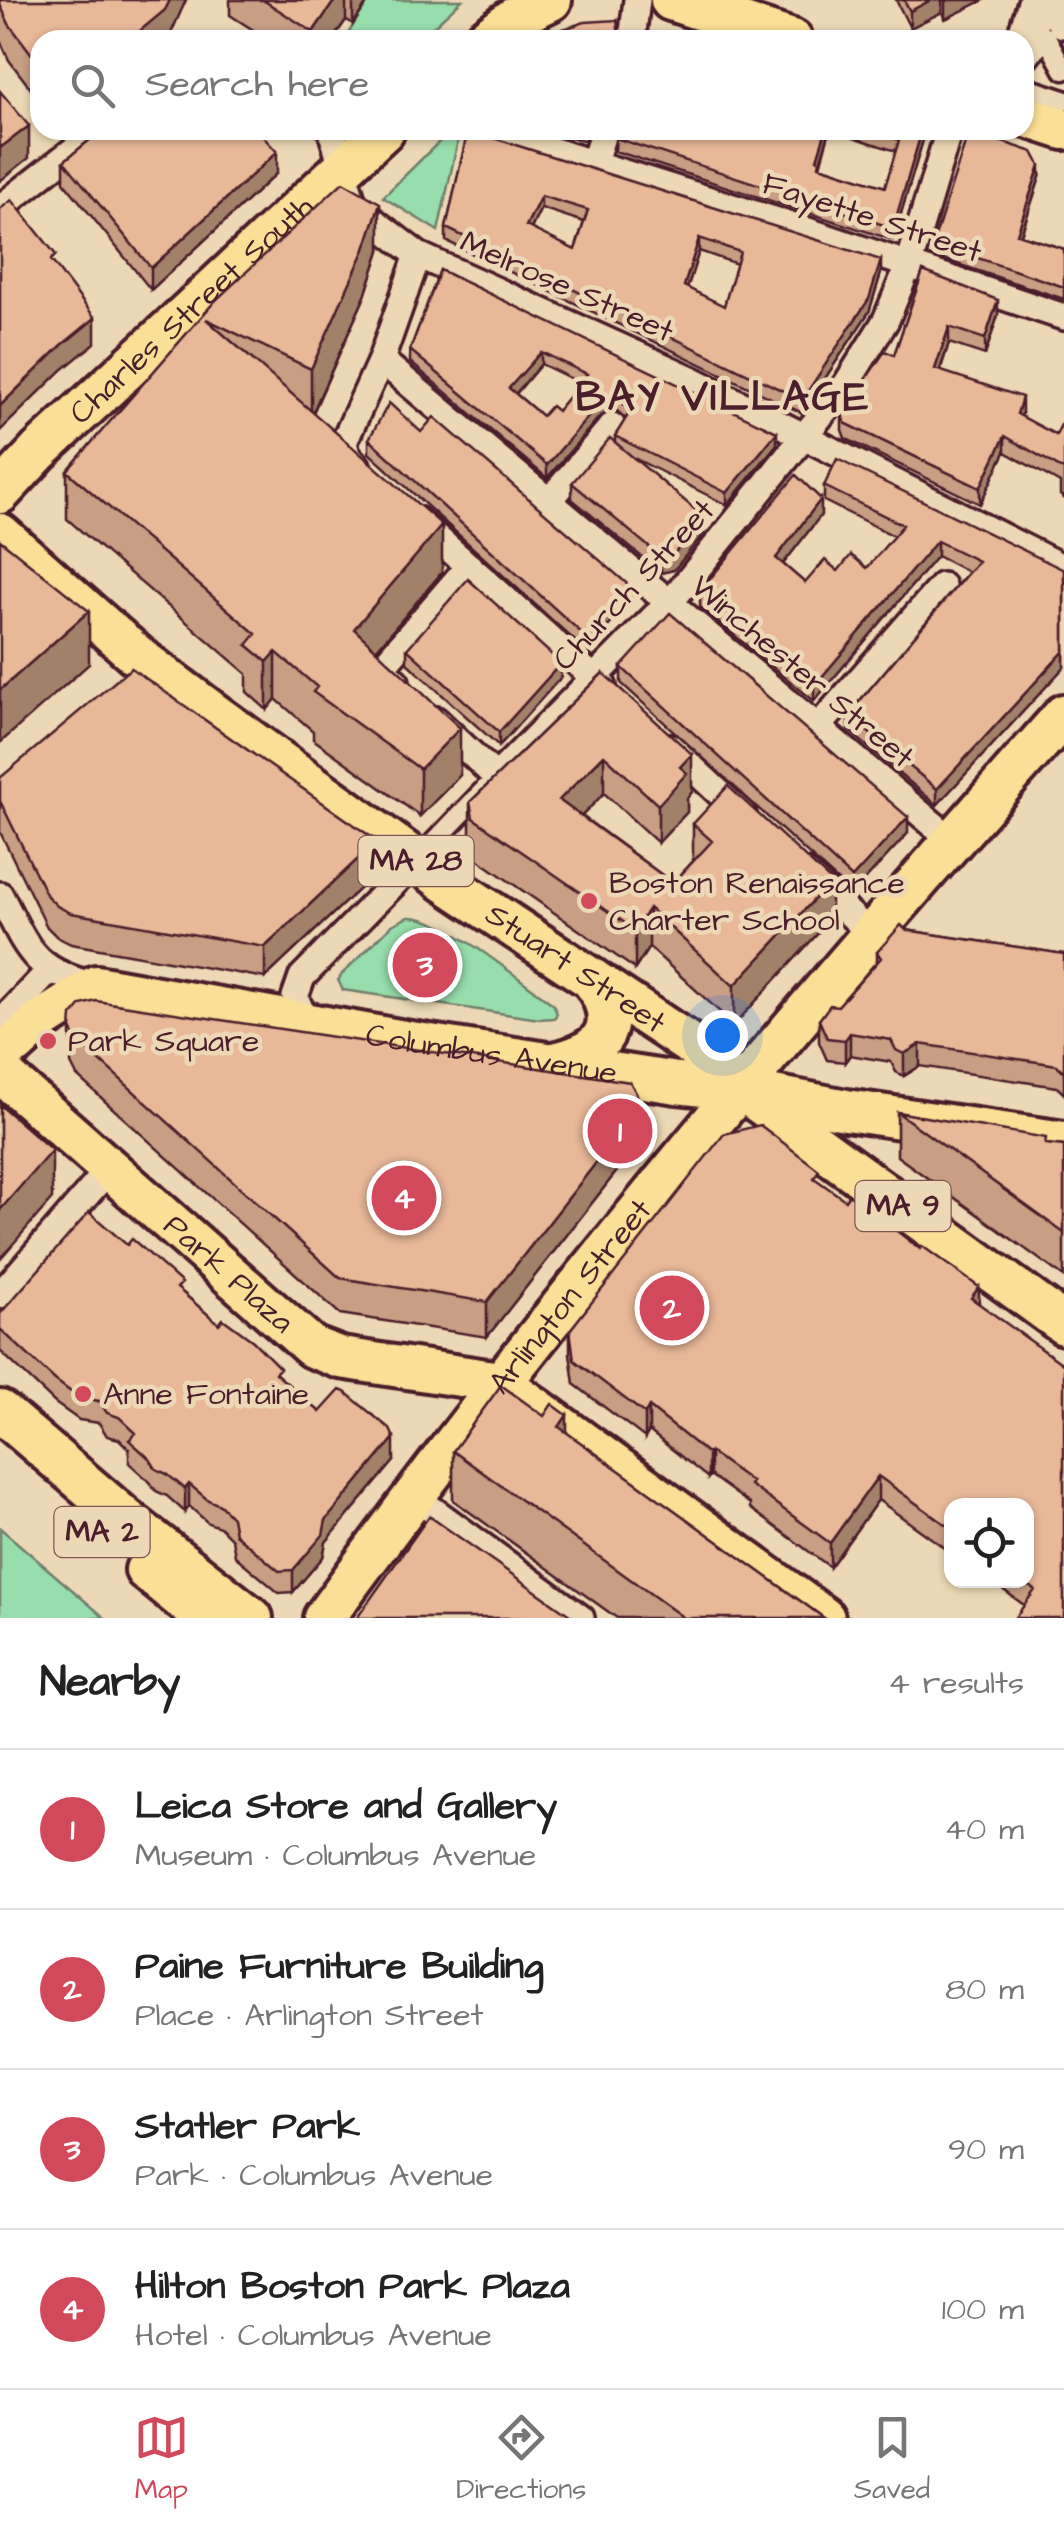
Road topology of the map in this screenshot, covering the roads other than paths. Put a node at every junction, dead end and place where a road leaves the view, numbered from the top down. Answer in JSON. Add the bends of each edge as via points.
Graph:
{"nodes":[{"id":1,"x":551,"y":0,"type":"edge"},
{"id":2,"x":637,"y":0,"type":"edge"},
{"id":3,"x":671,"y":0,"type":"edge"},
{"id":4,"x":1037,"y":0,"type":"edge"},
{"id":5,"x":1054,"y":0,"type":"edge"},
{"id":6,"x":1064,"y":20,"type":"edge"},
{"id":7,"x":498,"y":30,"type":"edge"},
{"id":8,"x":633,"y":30,"type":"edge"},
{"id":9,"x":762,"y":30,"type":"edge"},
{"id":10,"x":1027,"y":30,"type":"edge"},
{"id":11,"x":1034,"y":52,"type":"edge"},
{"id":12,"x":1064,"y":70,"type":"edge"},
{"id":13,"x":1034,"y":90,"type":"edge"},
{"id":14,"x":1064,"y":100,"type":"edge"},
{"id":15,"x":1034,"y":119,"type":"edge"},
{"id":16,"x":1064,"y":129,"type":"edge"},
{"id":17,"x":85,"y":140,"type":"edge"},
{"id":18,"x":334,"y":140,"type":"edge"},
{"id":19,"x":373,"y":140,"type":"edge"},
{"id":20,"x":521,"y":140,"type":"edge"},
{"id":21,"x":601,"y":140,"type":"edge"},
{"id":22,"x":946,"y":140,"type":"edge"},
{"id":23,"x":594,"y":162,"type":"junction"},
{"id":24,"x":342,"y":168,"type":"junction"},
{"id":25,"x":0,"y":208,"type":"edge"},
{"id":26,"x":418,"y":256,"type":"junction"},
{"id":27,"x":909,"y":264,"type":"junction"},
{"id":28,"x":1064,"y":317,"type":"edge"},
{"id":29,"x":381,"y":360,"type":"junction"},
{"id":30,"x":612,"y":426,"type":"dead end"},
{"id":31,"x":807,"y":438,"type":"junction"},
{"id":32,"x":0,"y":493,"type":"edge"},
{"id":33,"x":550,"y":500,"type":"junction"},
{"id":34,"x":0,"y":534,"type":"edge"},
{"id":35,"x":0,"y":560,"type":"edge"},
{"id":36,"x":468,"y":566,"type":"junction"},
{"id":37,"x":1064,"y":568,"type":"edge"},
{"id":38,"x":942,"y":586,"type":"dead end"},
{"id":39,"x":66,"y":590,"type":"junction"},
{"id":40,"x":668,"y":604,"type":"junction"},
{"id":41,"x":594,"y":678,"type":"junction"},
{"id":42,"x":624,"y":706,"type":"edge"},
{"id":43,"x":1064,"y":715,"type":"edge"},
{"id":44,"x":819,"y":726,"type":"junction"},
{"id":45,"x":653,"y":732,"type":"edge"},
{"id":46,"x":496,"y":777,"type":"junction"},
{"id":47,"x":755,"y":826,"type":"edge"},
{"id":48,"x":953,"y":840,"type":"junction"},
{"id":49,"x":784,"y":853,"type":"edge"},
{"id":50,"x":416,"y":861,"type":"junction"},
{"id":51,"x":0,"y":895,"type":"edge"},
{"id":52,"x":871,"y":934,"type":"junction"},
{"id":53,"x":50,"y":970,"type":"junction"},
{"id":54,"x":592,"y":979,"type":"junction"},
{"id":55,"x":96,"y":986,"type":"junction"},
{"id":56,"x":0,"y":1024,"type":"edge"},
{"id":57,"x":308,"y":1026,"type":"junction"},
{"id":58,"x":0,"y":1051,"type":"edge"},
{"id":59,"x":554,"y":1063,"type":"junction"},
{"id":60,"x":0,"y":1072,"type":"edge"},
{"id":61,"x":742,"y":1090,"type":"junction"},
{"id":62,"x":1064,"y":1142,"type":"edge"},
{"id":63,"x":110,"y":1168,"type":"junction"},
{"id":64,"x":0,"y":1295,"type":"edge"},
{"id":65,"x":1064,"y":1324,"type":"edge"},
{"id":66,"x":500,"y":1382,"type":"junction"},
{"id":67,"x":0,"y":1411,"type":"edge"},
{"id":68,"x":0,"y":1445,"type":"edge"},
{"id":69,"x":414,"y":1496,"type":"junction"},
{"id":70,"x":248,"y":1617,"type":"edge"},
{"id":71,"x":205,"y":1618,"type":"edge"},
{"id":72,"x":324,"y":1618,"type":"edge"},
{"id":73,"x":581,"y":1618,"type":"edge"},
{"id":74,"x":824,"y":1618,"type":"edge"}],
"edges":[{"from":1,"to":7,"type":"main road"},
{"from":2,"to":8,"type":"street"},
{"from":3,"to":9,"type":"main road"},
{"from":4,"to":10,"type":"main road"},
{"from":5,"to":6,"type":"main road"},
{"from":11,"to":12,"type":"street","via":[[1046,37]]},
{"from":13,"to":14,"type":"street"},
{"from":15,"to":16,"type":"main road"},
{"from":17,"to":25,"type":"street"},
{"from":18,"to":24,"type":"street","name":"Melrose Street"},
{"from":19,"to":24,"type":"main road","name":"Charles Street South"},
{"from":20,"to":23,"type":"street","name":"Fayette Street"},
{"from":21,"to":23,"type":"street"},
{"from":22,"to":27,"type":"street","name":"Church Street"},
{"from":23,"to":27,"type":"street","name":"Fayette Street"},
{"from":24,"to":26,"type":"street","name":"Melrose Street","via":[[354,206]]},
{"from":24,"to":32,"type":"main road","name":"Charles Street South"},
{"from":26,"to":29,"type":"street"},
{"from":26,"to":31,"type":"street","name":"Melrose Street"},
{"from":27,"to":28,"type":"street","name":"Fayette Street"},
{"from":27,"to":31,"type":"street","name":"Church Street","via":[[868,352]]},
{"from":29,"to":33,"type":"street","name":"Winchester Street"},
{"from":29,"to":36,"type":"street","via":[[344,442],[350,460]]},
{"from":30,"to":33,"type":"street"},
{"from":31,"to":37,"type":"street","name":"Melrose Street"},
{"from":31,"to":40,"type":"street","name":"Church Street"},
{"from":33,"to":40,"type":"street","name":"Winchester Street"},
{"from":34,"to":39,"type":"main road","name":"Stuart Street"},
{"from":35,"to":39,"type":"main road","number":"MA 28"},
{"from":36,"to":41,"type":"street"},
{"from":36,"to":46,"type":"street","via":[[381,668]]},
{"from":38,"to":44,"type":"street"},
{"from":39,"to":50,"type":"main road","name":"Stuart Street","number":"MA 28","via":[[130,669]]},
{"from":40,"to":41,"type":"street","name":"Church Street"},
{"from":40,"to":44,"type":"street","name":"Winchester Street"},
{"from":41,"to":42,"type":"street"},
{"from":41,"to":46,"type":"street","name":"Church Street"},
{"from":43,"to":48,"type":"main road","name":"Arlington Street"},
{"from":44,"to":48,"type":"street","name":"Winchester Street"},
{"from":45,"to":47,"type":"street"},
{"from":46,"to":50,"type":"street","name":"Church Street"},
{"from":48,"to":52,"type":"main road","name":"Arlington Street"},
{"from":49,"to":52,"type":"street"},
{"from":50,"to":54,"type":"main road","name":"Stuart Street","number":"MA 28"},
{"from":50,"to":57,"type":"street","name":"Church Street","via":[[302,977],[295,998]]},
{"from":51,"to":53,"type":"street","via":[[27,948]]},
{"from":52,"to":61,"type":"main road","name":"Arlington Street"},
{"from":53,"to":55,"type":"street","name":"Columbus Avenue"},
{"from":53,"to":56,"type":"street"},
{"from":54,"to":59,"type":"main road","via":[[609,1010],[606,1032],[588,1051]]},
{"from":54,"to":61,"type":"main road","name":"Stuart Street","number":"MA 28","via":[[700,1051]]},
{"from":55,"to":57,"type":"main road","name":"Columbus Avenue"},
{"from":55,"to":58,"type":"main road"},
{"from":57,"to":59,"type":"main road","name":"Columbus Avenue"},
{"from":59,"to":61,"type":"main road","name":"Columbus Avenue"},
{"from":60,"to":63,"type":"main road","name":"Park Plaza"},
{"from":61,"to":62,"type":"main road","name":"Columbus Avenue"},
{"from":61,"to":65,"type":"main road","name":"Stuart Street","number":"MA 9"},
{"from":61,"to":66,"type":"main road","name":"Arlington Street"},
{"from":63,"to":64,"type":"street"},
{"from":63,"to":66,"type":"main road","name":"Park Plaza","via":[[312,1347],[341,1358]]},
{"from":66,"to":69,"type":"main road","name":"Arlington Street"},
{"from":66,"to":74,"type":"main road"},
{"from":67,"to":70,"type":"main road"},
{"from":68,"to":71,"type":"main road","number":"MA 2"},
{"from":69,"to":72,"type":"main road","name":"Arlington Street"},
{"from":69,"to":73,"type":"street"}]}
